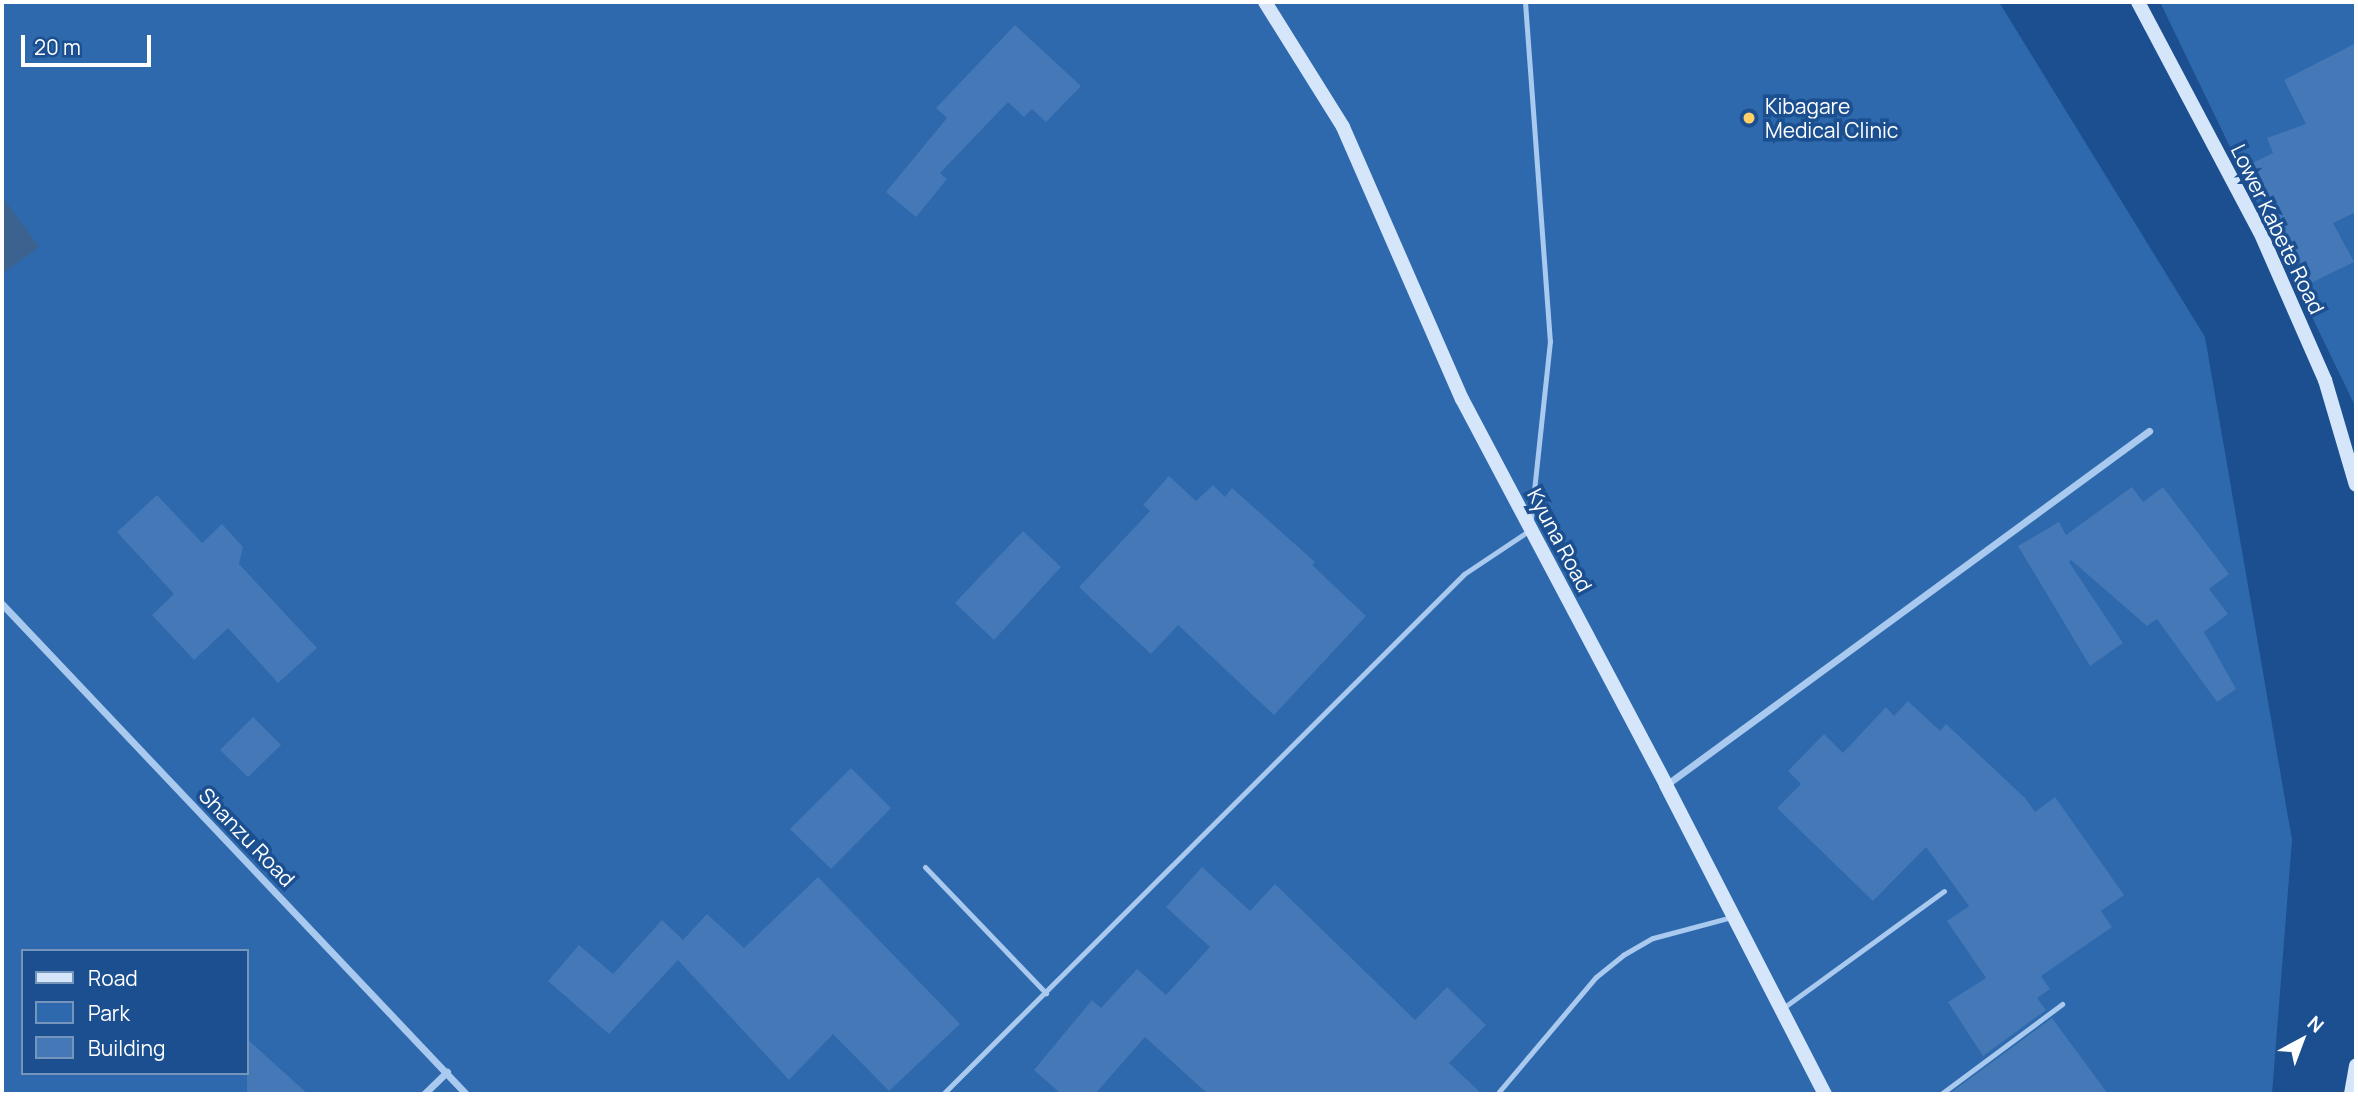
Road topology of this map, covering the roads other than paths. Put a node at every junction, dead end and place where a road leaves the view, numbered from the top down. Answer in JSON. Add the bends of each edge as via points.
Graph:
{"nodes":[{"id":1,"x":1265,"y":2,"type":"edge"},
{"id":2,"x":1525,"y":2,"type":"edge"},
{"id":3,"x":2138,"y":2,"type":"edge"},
{"id":4,"x":2149,"y":431,"type":"dead end"},
{"id":5,"x":2356,"y":485,"type":"edge"},
{"id":6,"x":1530,"y":530,"type":"junction"},
{"id":7,"x":2,"y":604,"type":"edge"},
{"id":8,"x":1666,"y":785,"type":"junction"},
{"id":9,"x":925,"y":867,"type":"dead end"},
{"id":10,"x":1944,"y":891,"type":"dead end"},
{"id":11,"x":1734,"y":917,"type":"junction"},
{"id":12,"x":1046,"y":993,"type":"junction"},
{"id":13,"x":2062,"y":1004,"type":"dead end"},
{"id":14,"x":1780,"y":1010,"type":"junction"},
{"id":15,"x":2356,"y":1065,"type":"edge"},
{"id":16,"x":447,"y":1072,"type":"junction"},
{"id":17,"x":424,"y":1094,"type":"edge"},
{"id":18,"x":466,"y":1094,"type":"edge"},
{"id":19,"x":943,"y":1094,"type":"edge"},
{"id":20,"x":1497,"y":1094,"type":"edge"},
{"id":21,"x":1825,"y":1094,"type":"edge"},
{"id":22,"x":1941,"y":1094,"type":"edge"},
{"id":23,"x":2351,"y":1094,"type":"edge"}],
"edges":[{"from":1,"to":6,"type":"main road","name":"Kyuna Road","via":[[1343,127],[1462,399]]},
{"from":2,"to":6,"type":"lane","via":[[1550,341]]},
{"from":3,"to":5,"type":"main road","name":"Lower Kabete Road","via":[[2260,232],[2325,380]]},
{"from":4,"to":8,"type":"street"},
{"from":6,"to":8,"type":"main road","name":"Kyuna Road"},
{"from":6,"to":12,"type":"lane","via":[[1464,574]]},
{"from":7,"to":16,"type":"street","name":"Shanzu Road"},
{"from":8,"to":11,"type":"main road","name":"Kyuna Road"},
{"from":9,"to":12,"type":"lane"},
{"from":10,"to":14,"type":"lane"},
{"from":11,"to":14,"type":"main road","name":"Kyuna Road"},
{"from":11,"to":20,"type":"lane","via":[[1653,938],[1623,955],[1596,977]]},
{"from":12,"to":19,"type":"lane"},
{"from":13,"to":22,"type":"lane"},
{"from":14,"to":21,"type":"main road","name":"Kyuna Road"},
{"from":15,"to":23,"type":"main road"},
{"from":16,"to":17,"type":"street"},
{"from":16,"to":18,"type":"street","name":"Shanzu Road"}]}
